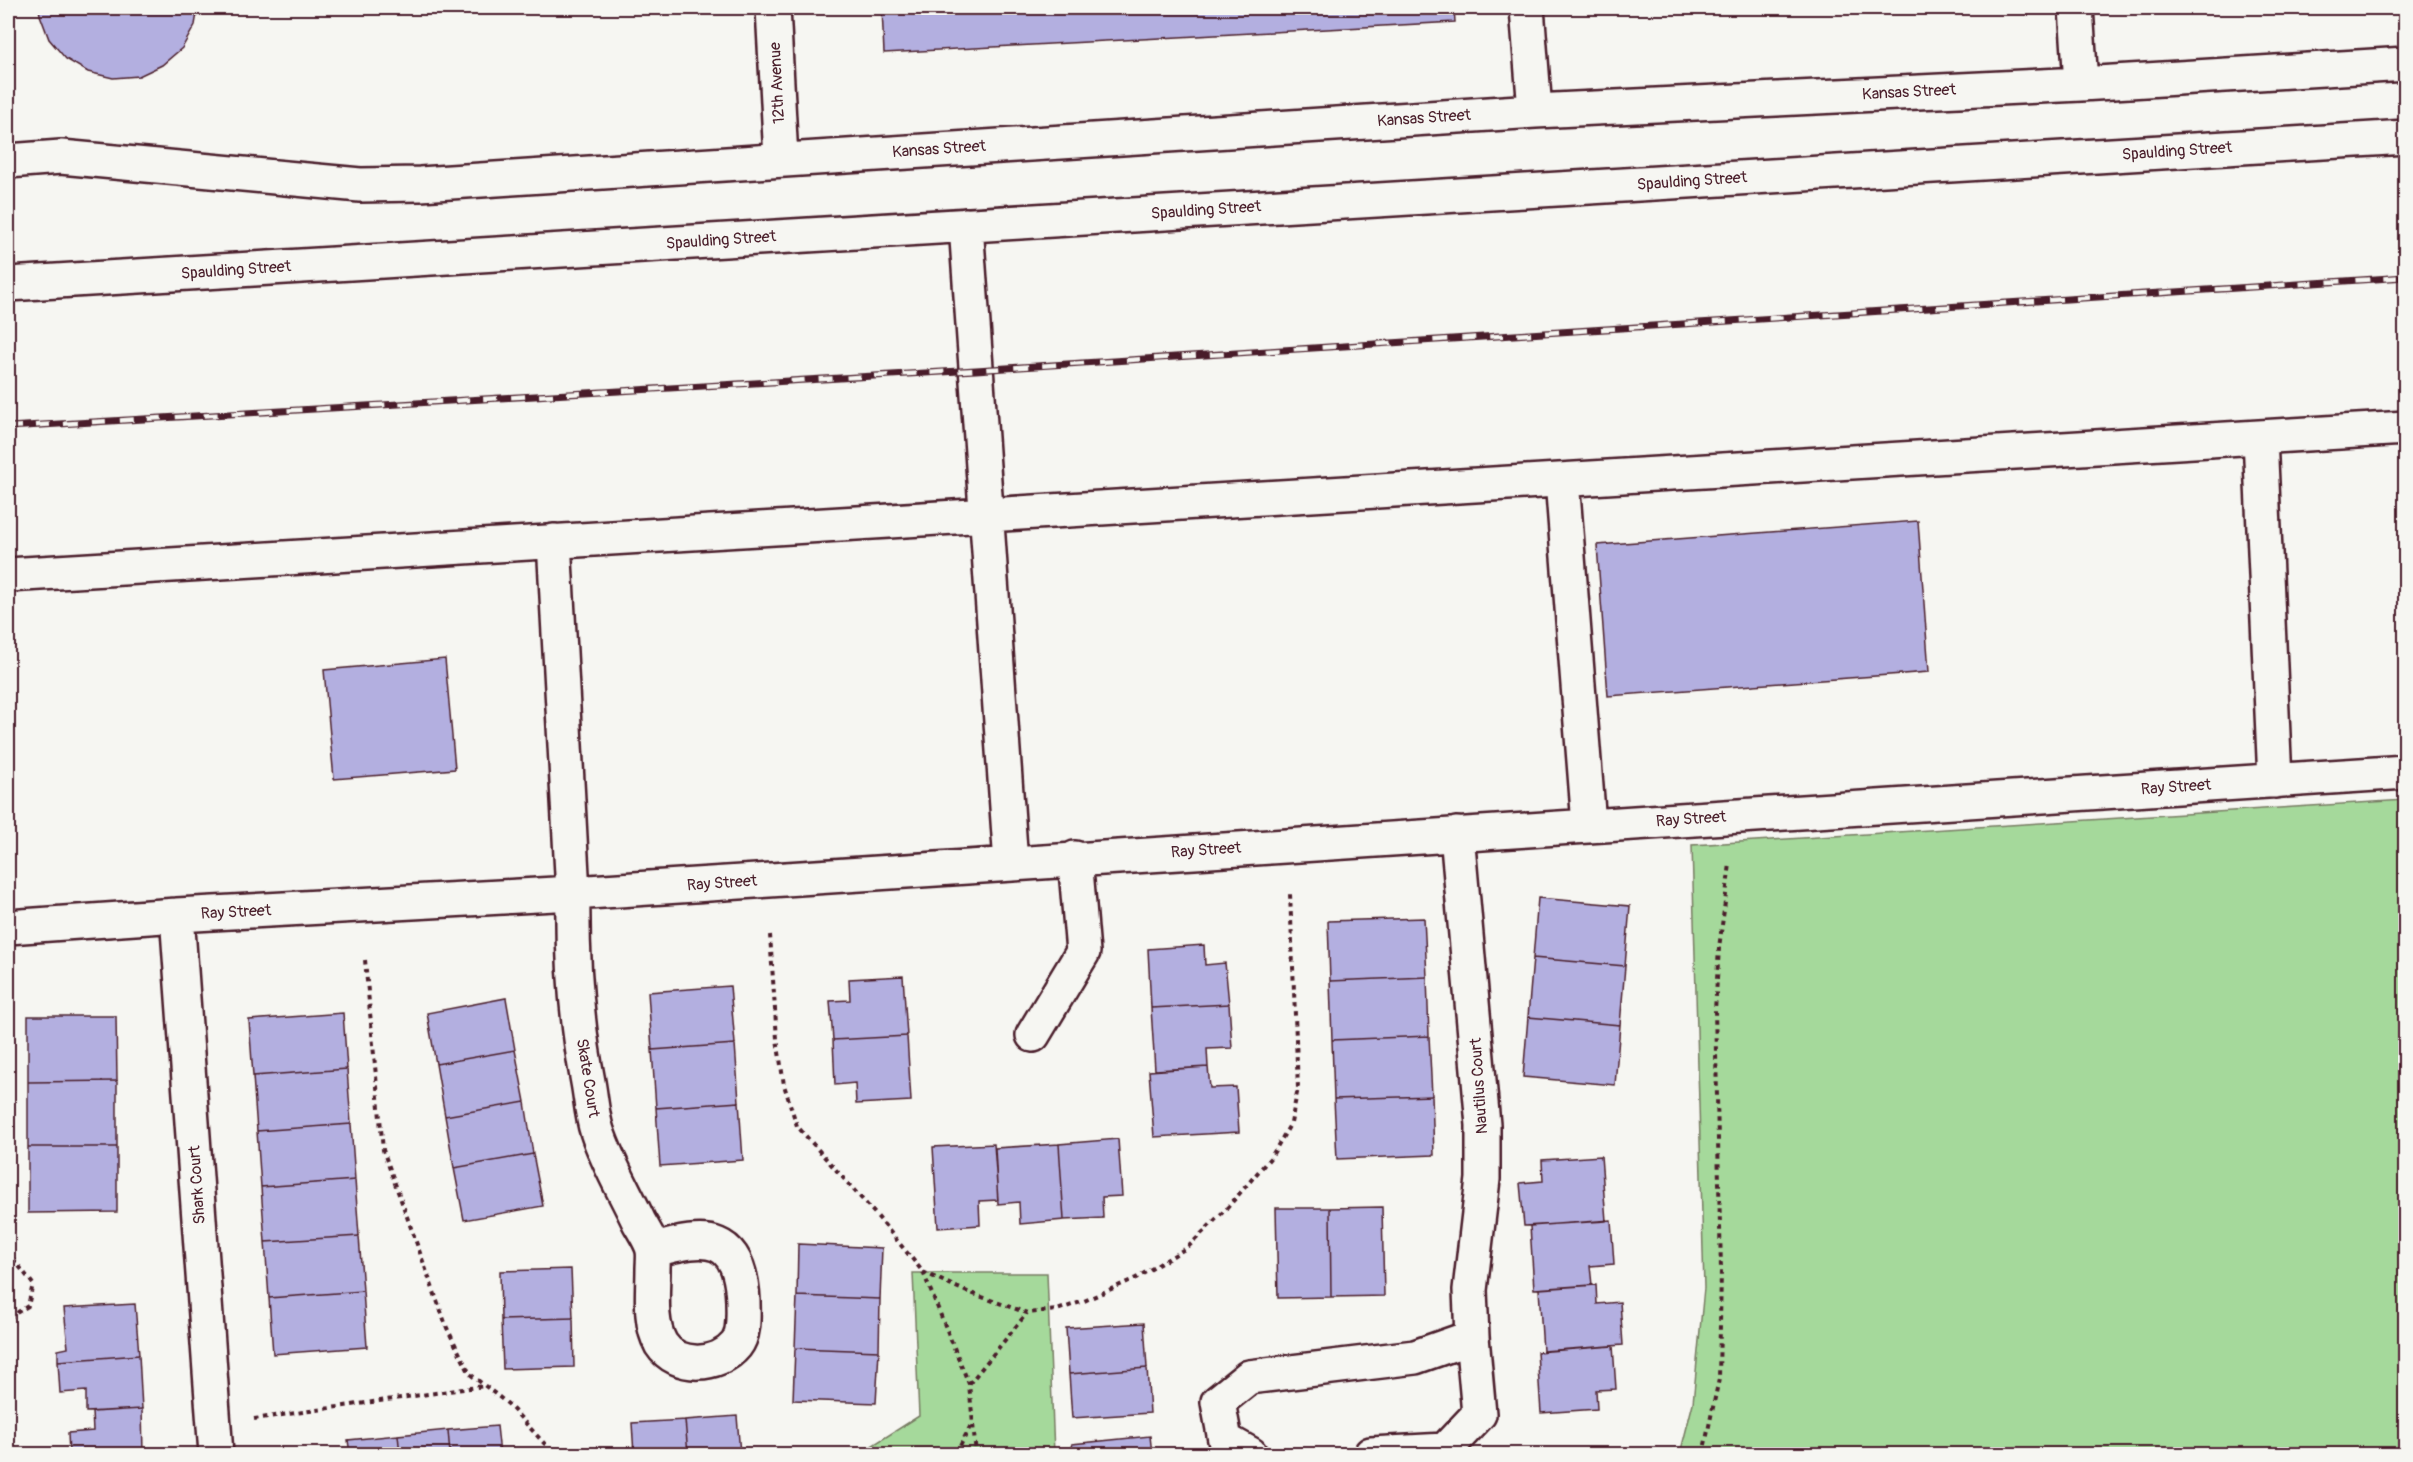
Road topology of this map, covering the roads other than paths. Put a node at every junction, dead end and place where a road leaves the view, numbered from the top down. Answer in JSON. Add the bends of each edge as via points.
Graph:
{"nodes":[{"id":1,"x":773,"y":8,"type":"edge"},
{"id":2,"x":1527,"y":8,"type":"edge"},
{"id":3,"x":2076,"y":8,"type":"edge"},
{"id":4,"x":2406,"y":64,"type":"edge"},
{"id":5,"x":2081,"y":84,"type":"junction"},
{"id":6,"x":1535,"y":111,"type":"junction"},
{"id":7,"x":2406,"y":137,"type":"edge"},
{"id":8,"x":782,"y":159,"type":"junction"},
{"id":9,"x":8,"y":161,"type":"edge"},
{"id":10,"x":966,"y":225,"type":"junction"},
{"id":11,"x":8,"y":284,"type":"edge"},
{"id":12,"x":2406,"y":428,"type":"edge"},
{"id":13,"x":2260,"y":437,"type":"junction"},
{"id":14,"x":1562,"y":480,"type":"junction"},
{"id":15,"x":987,"y":515,"type":"junction"},
{"id":16,"x":555,"y":541,"type":"junction"},
{"id":17,"x":8,"y":575,"type":"edge"},
{"id":18,"x":2406,"y":772,"type":"edge"},
{"id":19,"x":2275,"y":781,"type":"junction"},
{"id":20,"x":1589,"y":825,"type":"junction"},
{"id":21,"x":1457,"y":834,"type":"junction"},
{"id":22,"x":1075,"y":858,"type":"junction"},
{"id":23,"x":1011,"y":864,"type":"junction"},
{"id":24,"x":573,"y":893,"type":"junction"},
{"id":25,"x":177,"y":915,"type":"junction"},
{"id":26,"x":8,"y":927,"type":"edge"},
{"id":27,"x":1033,"y":1035,"type":"dead end"},
{"id":28,"x":653,"y":1251,"type":"dead end"},
{"id":29,"x":1472,"y":1337,"type":"junction"},
{"id":30,"x":216,"y":1455,"type":"edge"},
{"id":31,"x":1250,"y":1455,"type":"edge"},
{"id":32,"x":1371,"y":1455,"type":"edge"}],
"edges":[{"from":1,"to":8,"type":"street","name":"12th Avenue"},
{"from":2,"to":6,"type":"street"},
{"from":3,"to":5,"type":"street"},
{"from":4,"to":5,"type":"street","name":"Kansas Street"},
{"from":5,"to":6,"type":"street","name":"Kansas Street"},
{"from":6,"to":8,"type":"street","name":"Kansas Street"},
{"from":7,"to":10,"type":"street","name":"Spaulding Street"},
{"from":8,"to":9,"type":"street","name":"Kansas Street","via":[[443,183],[360,185],[61,156]]},
{"from":10,"to":11,"type":"street","name":"Spaulding Street"},
{"from":10,"to":15,"type":"street"},
{"from":12,"to":13,"type":"street"},
{"from":13,"to":14,"type":"street"},
{"from":13,"to":19,"type":"street"},
{"from":14,"to":15,"type":"street"},
{"from":14,"to":20,"type":"street"},
{"from":15,"to":16,"type":"street"},
{"from":15,"to":23,"type":"street"},
{"from":16,"to":17,"type":"street"},
{"from":16,"to":24,"type":"street","name":"Skate Court"},
{"from":18,"to":19,"type":"street","name":"Ray Street"},
{"from":19,"to":20,"type":"street","name":"Ray Street"},
{"from":20,"to":21,"type":"street","name":"Ray Street"},
{"from":21,"to":22,"type":"street","name":"Ray Street"},
{"from":21,"to":29,"type":"street","name":"Nautilus Court","via":[[1483,1125],[1483,1179],[1470,1290]]},
{"from":22,"to":23,"type":"street","name":"Ray Street"},
{"from":22,"to":27,"type":"street","via":[[1083,952]]},
{"from":23,"to":24,"type":"street","name":"Ray Street"},
{"from":24,"to":25,"type":"street","name":"Ray Street"},
{"from":24,"to":28,"type":"street","name":"Skate Court","via":[[581,1046],[596,1131]]},
{"from":25,"to":26,"type":"street","name":"Ray Street"},
{"from":25,"to":30,"type":"street","name":"Shark Court"},
{"from":29,"to":31,"type":"street","via":[[1415,1358],[1249,1377],[1218,1402],[1225,1440]]},
{"from":29,"to":32,"type":"street","name":"Nautilus Court","via":[[1479,1414],[1445,1449]]}]}
